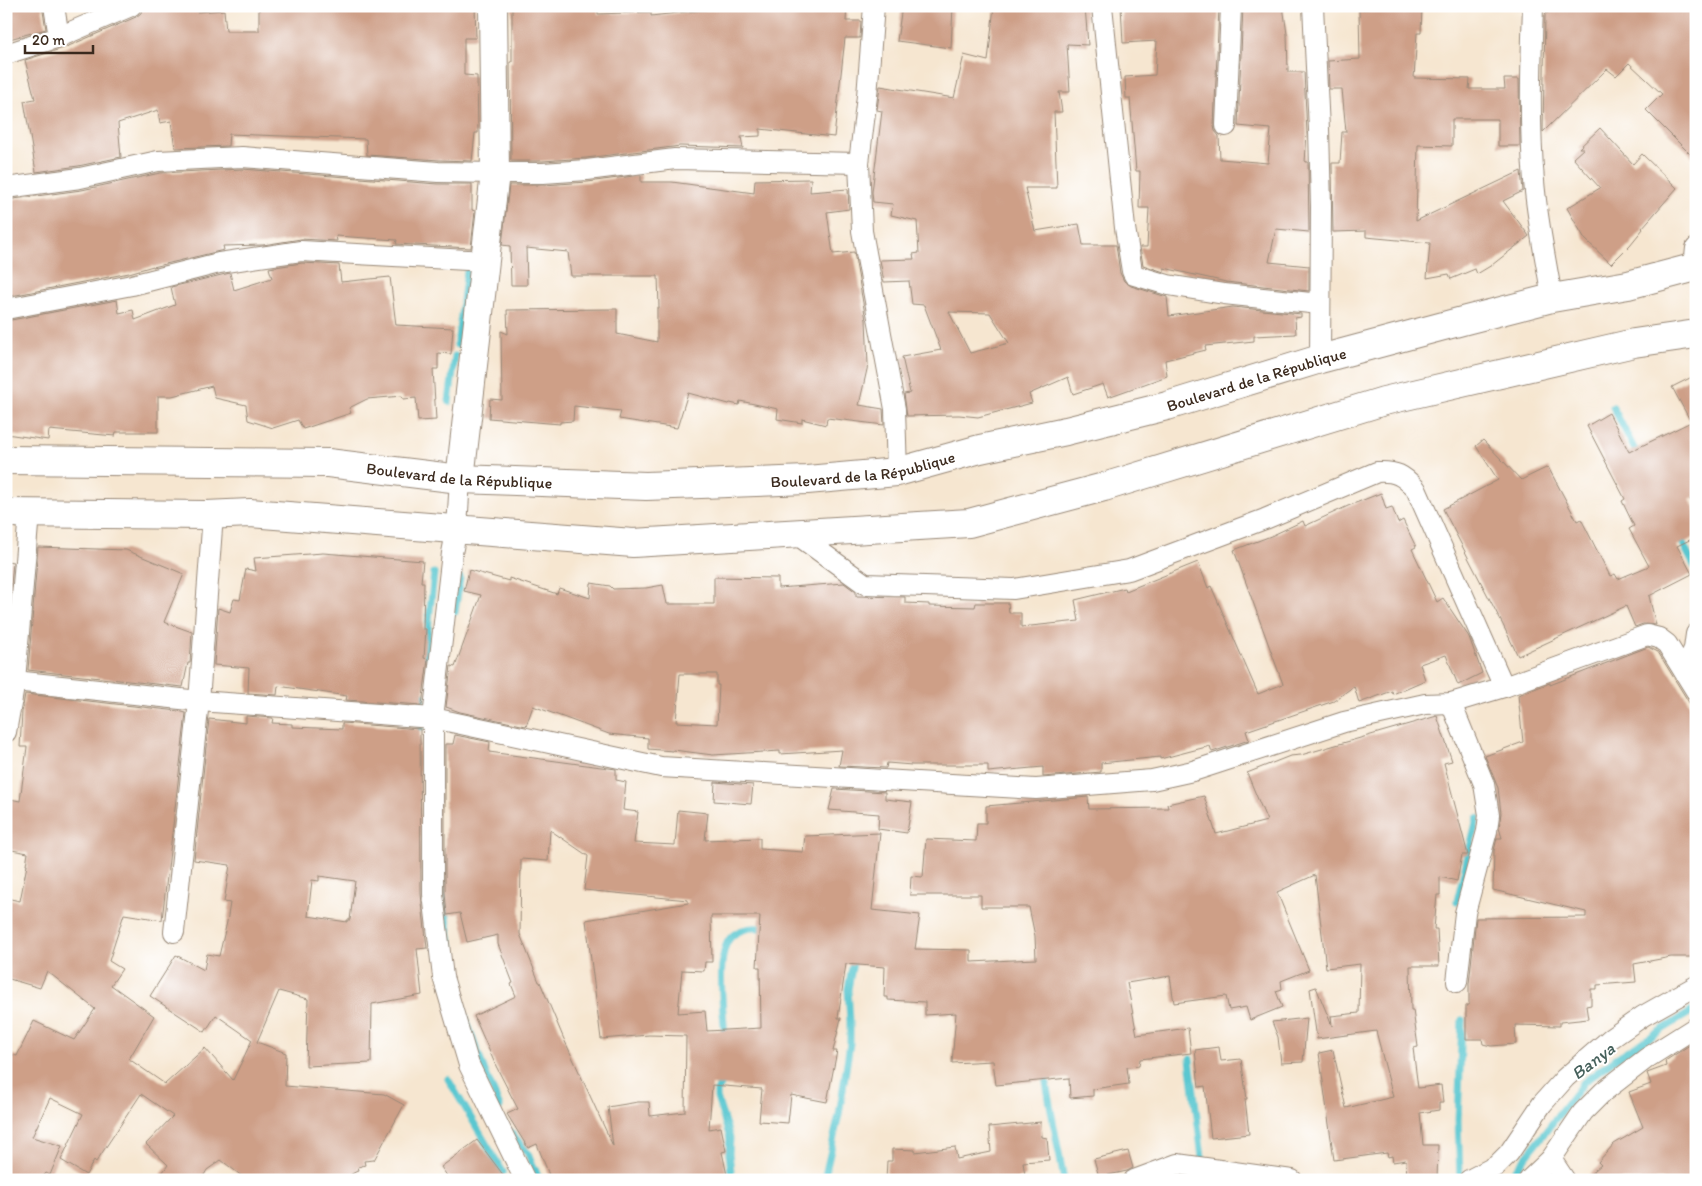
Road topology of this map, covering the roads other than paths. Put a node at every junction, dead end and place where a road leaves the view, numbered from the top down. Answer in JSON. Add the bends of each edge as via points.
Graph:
{"nodes":[{"id":1,"x":54,"y":6,"type":"edge"},
{"id":2,"x":131,"y":6,"type":"edge"},
{"id":3,"x":493,"y":6,"type":"edge"},
{"id":4,"x":874,"y":6,"type":"edge"},
{"id":5,"x":1102,"y":6,"type":"edge"},
{"id":6,"x":1231,"y":6,"type":"edge"},
{"id":7,"x":1313,"y":6,"type":"edge"},
{"id":8,"x":1533,"y":6,"type":"edge"},
{"id":9,"x":59,"y":36,"type":"junction"},
{"id":10,"x":6,"y":54,"type":"edge"},
{"id":11,"x":1226,"y":126,"type":"dead end"},
{"id":12,"x":859,"y":163,"type":"junction"},
{"id":13,"x":496,"y":173,"type":"junction"},
{"id":14,"x":6,"y":188,"type":"edge"},
{"id":15,"x":486,"y":260,"type":"junction"},
{"id":16,"x":1695,"y":261,"type":"edge"},
{"id":17,"x":1552,"y":298,"type":"junction"},
{"id":18,"x":1320,"y":304,"type":"junction"},
{"id":19,"x":6,"y":309,"type":"edge"},
{"id":20,"x":1696,"y":334,"type":"edge"},
{"id":21,"x":1320,"y":359,"type":"junction"},
{"id":22,"x":6,"y":460,"type":"edge"},
{"id":23,"x":897,"y":472,"type":"junction"},
{"id":24,"x":460,"y":479,"type":"junction"},
{"id":25,"x":18,"y":513,"type":"edge"},
{"id":26,"x":212,"y":514,"type":"junction"},
{"id":27,"x":457,"y":528,"type":"junction"},
{"id":28,"x":796,"y":534,"type":"junction"},
{"id":29,"x":1696,"y":634,"type":"edge"},
{"id":30,"x":1684,"y":670,"type":"junction"},
{"id":31,"x":15,"y":681,"type":"junction"},
{"id":32,"x":1504,"y":687,"type":"junction"},
{"id":33,"x":1696,"y":691,"type":"edge"},
{"id":34,"x":199,"y":701,"type":"junction"},
{"id":35,"x":1451,"y":703,"type":"junction"},
{"id":36,"x":433,"y":718,"type":"junction"},
{"id":37,"x":6,"y":732,"type":"edge"},
{"id":38,"x":174,"y":932,"type":"dead end"},
{"id":39,"x":1457,"y":982,"type":"dead end"},
{"id":40,"x":1696,"y":986,"type":"edge"},
{"id":41,"x":1696,"y":1027,"type":"edge"},
{"id":42,"x":1551,"y":1159,"type":"junction"},
{"id":43,"x":526,"y":1180,"type":"edge"},
{"id":44,"x":1134,"y":1180,"type":"edge"},
{"id":45,"x":1292,"y":1180,"type":"edge"},
{"id":46,"x":1469,"y":1180,"type":"edge"},
{"id":47,"x":1529,"y":1180,"type":"edge"},
{"id":48,"x":1565,"y":1180,"type":"edge"}],
"edges":[{"from":1,"to":9,"type":"street"},
{"from":2,"to":9,"type":"street"},
{"from":3,"to":13,"type":"main road"},
{"from":4,"to":12,"type":"street"},
{"from":5,"to":18,"type":"street","via":[[1125,228],[1134,275],[1224,294]]},
{"from":6,"to":11,"type":"street"},
{"from":7,"to":18,"type":"street","via":[[1321,206]]},
{"from":8,"to":17,"type":"street","via":[[1531,143],[1534,184]]},
{"from":9,"to":10,"type":"street"},
{"from":12,"to":13,"type":"street","via":[[675,159],[570,171]]},
{"from":12,"to":23,"type":"street","via":[[862,231],[895,409]]},
{"from":13,"to":14,"type":"street","via":[[242,158],[158,161],[80,178]]},
{"from":13,"to":15,"type":"main road"},
{"from":15,"to":19,"type":"street","via":[[301,251],[219,263],[132,285]]},
{"from":15,"to":24,"type":"main road"},
{"from":16,"to":17,"type":"main road","name":"Boulevard de la République","via":[[1628,285]]},
{"from":17,"to":21,"type":"main road","name":"Boulevard de la République"},
{"from":18,"to":21,"type":"street"},
{"from":20,"to":28,"type":"main road","via":[[1634,343],[1384,401],[1104,487],[969,523]]},
{"from":21,"to":23,"type":"main road","name":"Boulevard de la République","via":[[1167,406],[980,449]]},
{"from":22,"to":24,"type":"main road","name":"Boulevard de la République","via":[[328,463]]},
{"from":23,"to":24,"type":"main road","name":"Boulevard de la République","via":[[807,480],[646,486]]},
{"from":24,"to":27,"type":"street"},
{"from":25,"to":26,"type":"main road"},
{"from":25,"to":31,"type":"street"},
{"from":26,"to":27,"type":"main road","via":[[250,513]]},
{"from":26,"to":34,"type":"street"},
{"from":27,"to":28,"type":"main road","via":[[633,543]]},
{"from":27,"to":36,"type":"street"},
{"from":28,"to":32,"type":"street","via":[[865,584],[1014,589],[1129,570],[1377,472],[1391,471],[1406,478],[1416,489]]},
{"from":29,"to":30,"type":"street","via":[[1694,649]]},
{"from":30,"to":32,"type":"street","via":[[1667,644],[1647,635]]},
{"from":30,"to":33,"type":"street"},
{"from":31,"to":34,"type":"street"},
{"from":31,"to":37,"type":"street"},
{"from":32,"to":35,"type":"street"},
{"from":34,"to":36,"type":"street"},
{"from":34,"to":38,"type":"street"},
{"from":35,"to":36,"type":"street","via":[[1425,704],[1344,722],[1193,771],[1152,780],[1036,790],[661,767]]},
{"from":35,"to":39,"type":"street","via":[[1484,784],[1489,815],[1465,913]]},
{"from":36,"to":43,"type":"street","via":[[433,894],[443,977],[469,1065]]},
{"from":40,"to":46,"type":"street","via":[[1610,1039],[1565,1078],[1542,1104],[1509,1153],[1496,1166]]},
{"from":41,"to":42,"type":"street","via":[[1647,1058],[1603,1092],[1583,1112]]},
{"from":42,"to":47,"type":"street"},
{"from":42,"to":48,"type":"street"},
{"from":44,"to":45,"type":"street","via":[[1177,1164]]}]}
